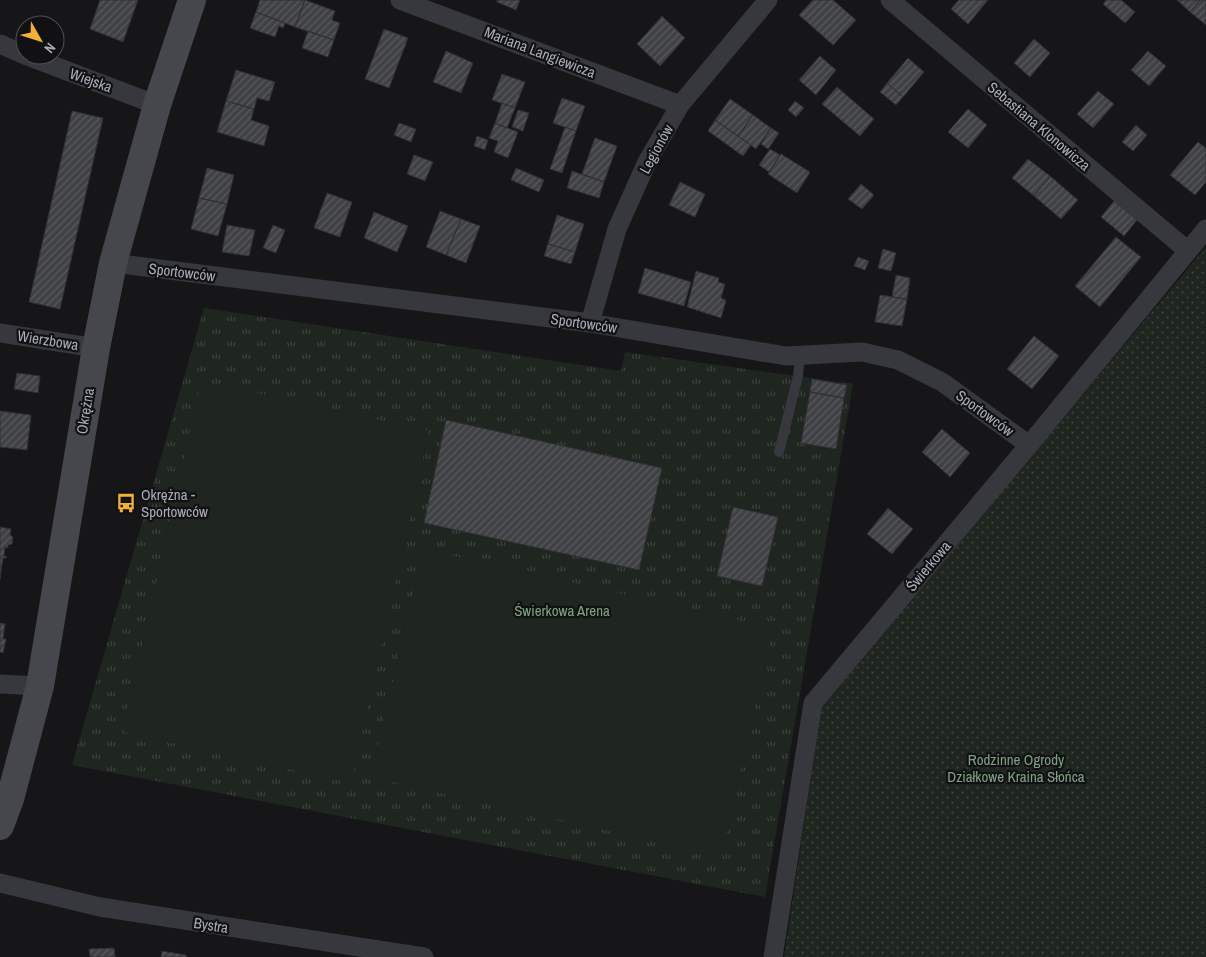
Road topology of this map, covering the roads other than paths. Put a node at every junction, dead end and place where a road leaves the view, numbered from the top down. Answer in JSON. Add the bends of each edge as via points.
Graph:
{"nodes":[{"id":1,"x":192,"y":0,"type":"edge"},
{"id":2,"x":400,"y":0,"type":"edge"},
{"id":3,"x":768,"y":0,"type":"edge"},
{"id":4,"x":890,"y":0,"type":"edge"},
{"id":5,"x":0,"y":44,"type":"edge"},
{"id":6,"x":15,"y":51,"type":"edge"},
{"id":7,"x":51,"y":65,"type":"edge"},
{"id":8,"x":157,"y":105,"type":"junction"},
{"id":9,"x":680,"y":105,"type":"junction"},
{"id":10,"x":1206,"y":229,"type":"edge"},
{"id":11,"x":1188,"y":251,"type":"junction"},
{"id":12,"x":113,"y":263,"type":"junction"},
{"id":13,"x":590,"y":323,"type":"junction"},
{"id":14,"x":0,"y":333,"type":"edge"},
{"id":15,"x":96,"y":348,"type":"junction"},
{"id":16,"x":800,"y":355,"type":"junction"},
{"id":17,"x":1029,"y":445,"type":"junction"},
{"id":18,"x":779,"y":452,"type":"dead end"},
{"id":19,"x":0,"y":684,"type":"edge"},
{"id":20,"x":40,"y":686,"type":"junction"},
{"id":21,"x":0,"y":826,"type":"edge"},
{"id":22,"x":0,"y":883,"type":"edge"},
{"id":23,"x":424,"y":957,"type":"edge"},
{"id":24,"x":773,"y":957,"type":"edge"}],
"edges":[{"from":1,"to":8,"type":"street","name":"Okrężna"},
{"from":2,"to":9,"type":"street","name":"Mariana Langiewicza"},
{"from":3,"to":9,"type":"street","name":"Legionów"},
{"from":4,"to":11,"type":"street","name":"Sebastiana Klonowicza"},
{"from":5,"to":6,"type":"street","name":"Wiejska"},
{"from":7,"to":8,"type":"street","name":"Wiejska"},
{"from":8,"to":12,"type":"street","name":"Okrężna"},
{"from":9,"to":13,"type":"street","name":"Legionów","via":[[647,162],[617,229]]},
{"from":10,"to":11,"type":"street","name":"Świerkowa"},
{"from":11,"to":17,"type":"street","name":"Świerkowa"},
{"from":12,"to":13,"type":"street","name":"Sportowców"},
{"from":12,"to":15,"type":"street","name":"Okrężna"},
{"from":13,"to":16,"type":"street","name":"Sportowców","via":[[786,356]]},
{"from":14,"to":15,"type":"street","name":"Wierzbowa"},
{"from":15,"to":20,"type":"street","name":"Okrężna"},
{"from":16,"to":17,"type":"street","name":"Sportowców","via":[[862,352],[898,360],[942,382]]},
{"from":16,"to":18,"type":"lane"},
{"from":17,"to":24,"type":"street","name":"Świerkowa","via":[[813,703]]},
{"from":19,"to":20,"type":"street"},
{"from":20,"to":21,"type":"street","name":"Okrężna"},
{"from":22,"to":23,"type":"street","name":"Bystra","via":[[100,907]]}]}
